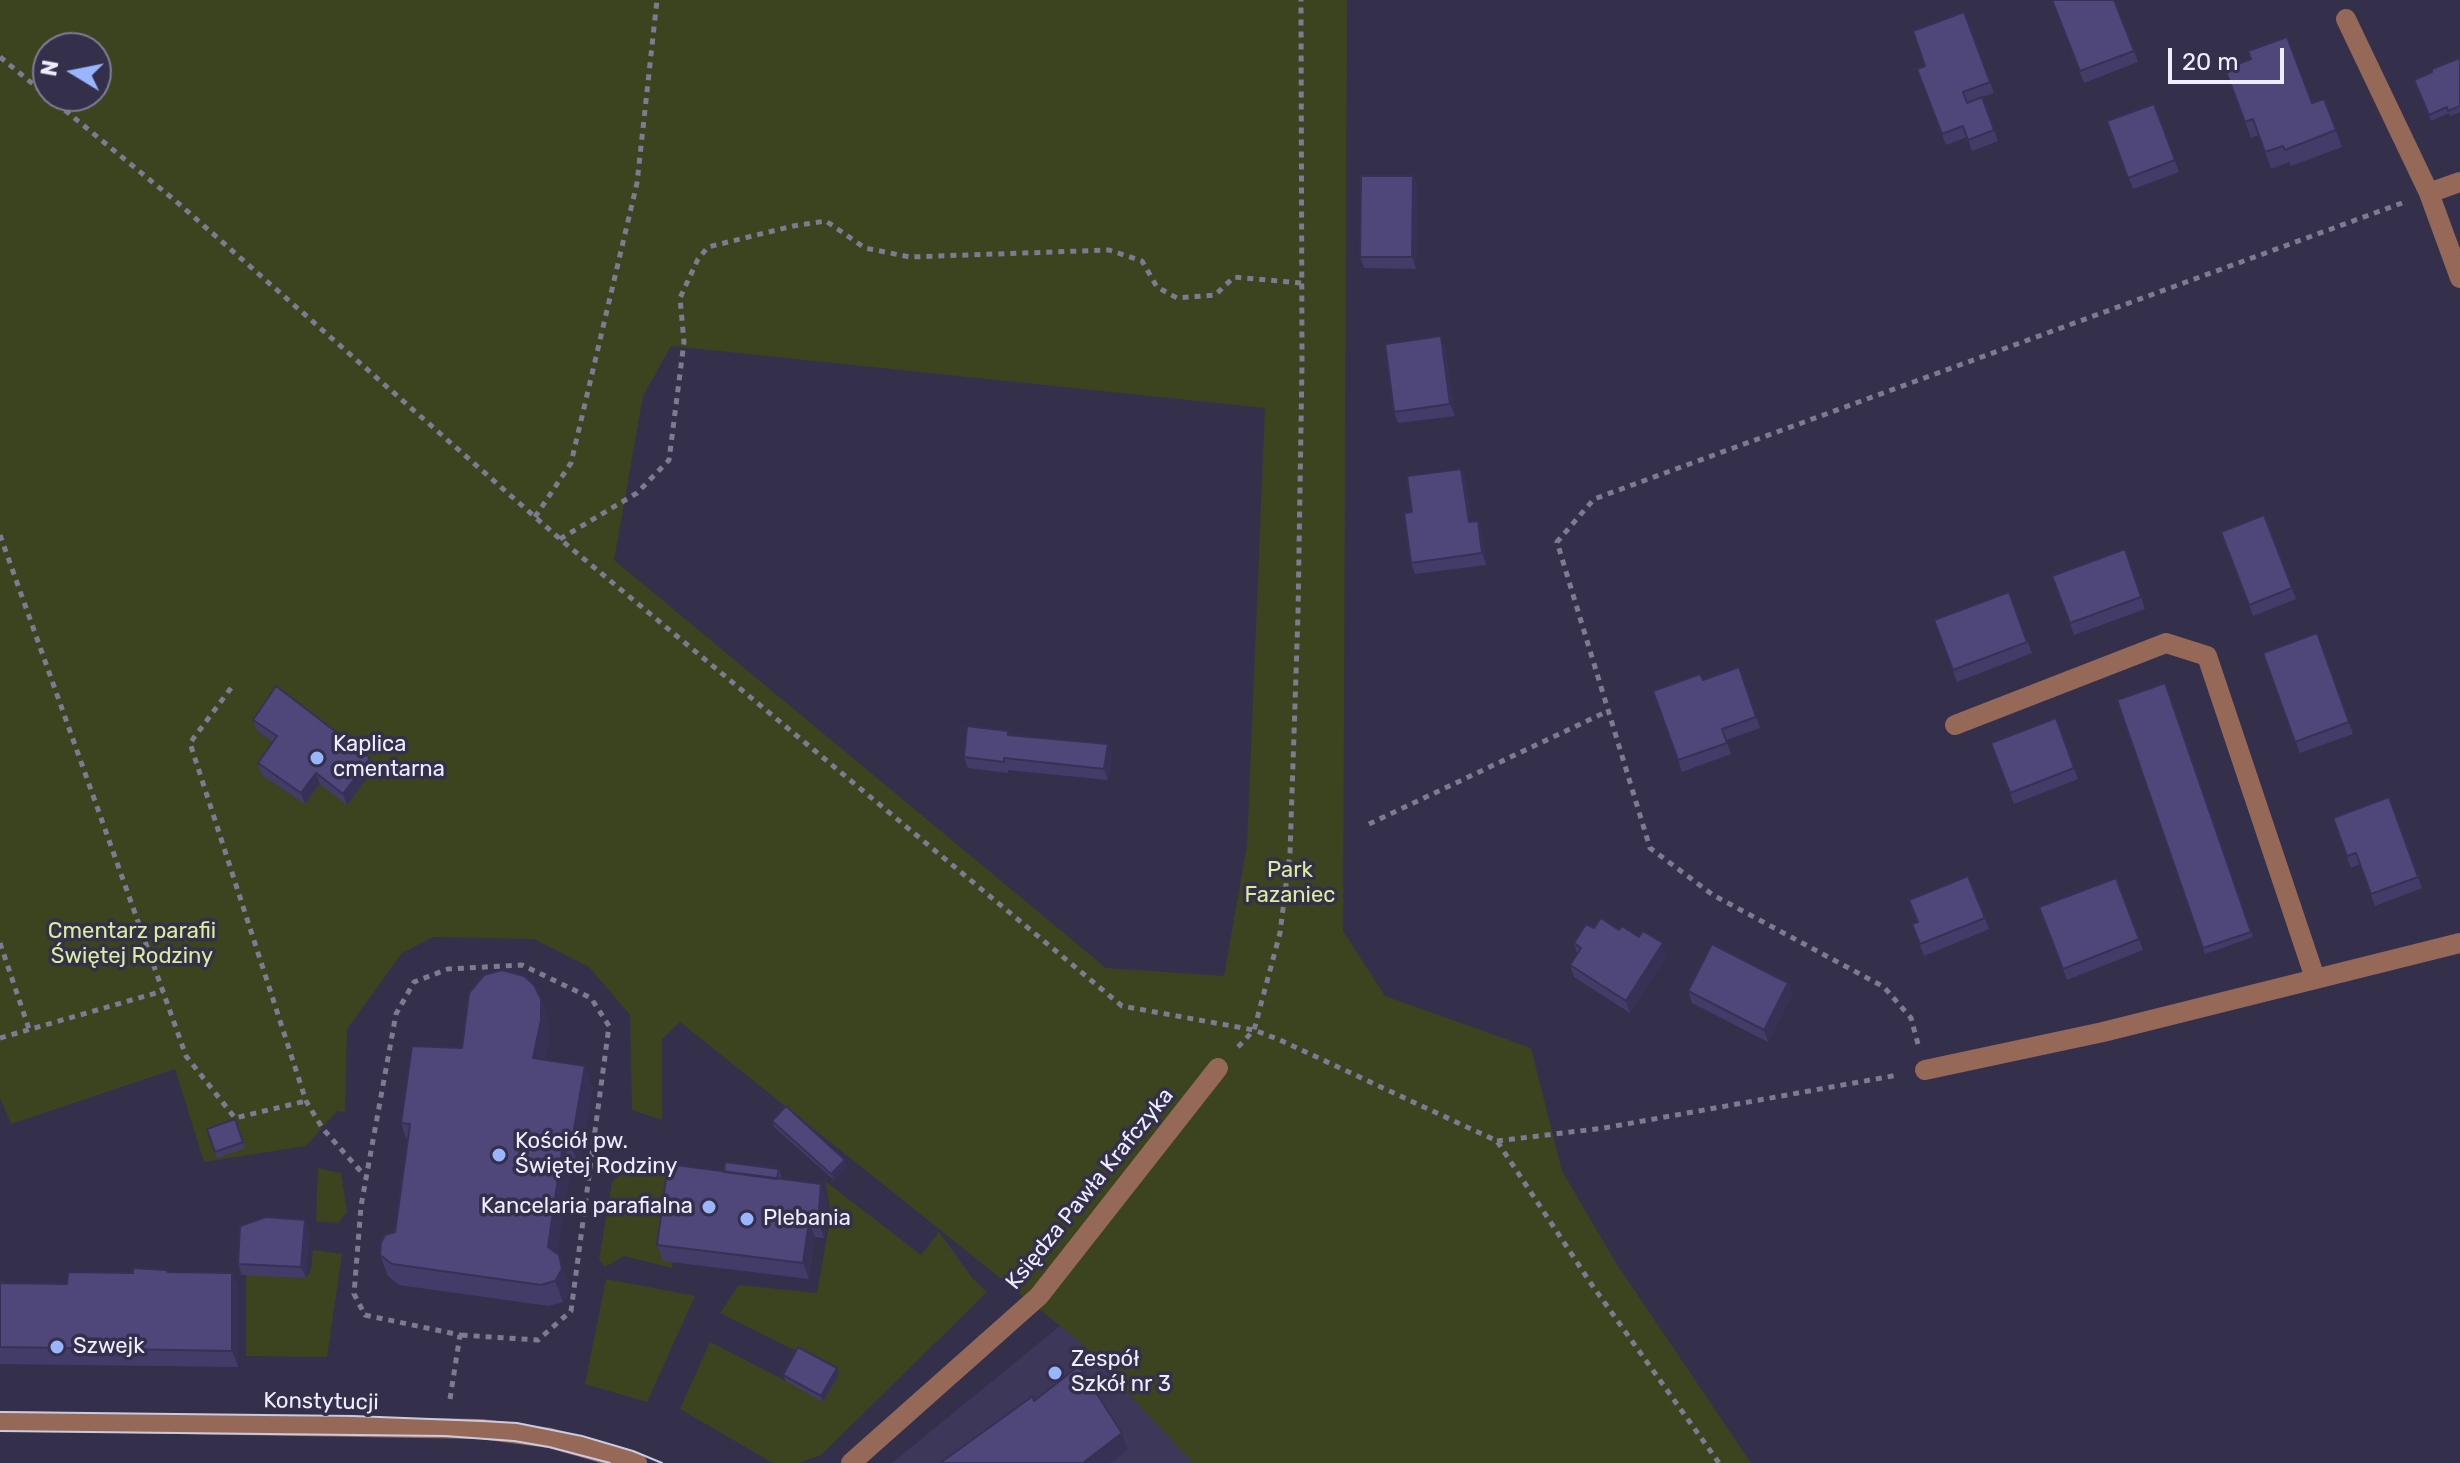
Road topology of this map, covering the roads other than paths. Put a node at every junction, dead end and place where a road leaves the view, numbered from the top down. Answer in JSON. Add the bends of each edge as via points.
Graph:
{"nodes":[{"id":1,"x":2346,"y":19,"type":"dead end"},
{"id":2,"x":2460,"y":182,"type":"edge"},
{"id":3,"x":2429,"y":193,"type":"junction"},
{"id":4,"x":2460,"y":278,"type":"edge"},
{"id":5,"x":1955,"y":725,"type":"dead end"},
{"id":6,"x":2460,"y":943,"type":"edge"},
{"id":7,"x":2315,"y":978,"type":"junction"},
{"id":8,"x":1218,"y":1068,"type":"dead end"},
{"id":9,"x":1925,"y":1070,"type":"road end"},
{"id":10,"x":0,"y":1421,"type":"edge"},
{"id":11,"x":637,"y":1463,"type":"edge"},
{"id":12,"x":851,"y":1463,"type":"edge"}],
"edges":[{"from":1,"to":3,"type":"street"},
{"from":2,"to":3,"type":"street"},
{"from":3,"to":4,"type":"street"},
{"from":5,"to":7,"type":"street","via":[[2166,643],[2207,656]]},
{"from":6,"to":7,"type":"street"},
{"from":7,"to":9,"type":"street"},
{"from":8,"to":12,"type":"street","name":"Księdza Pawła Krafczyka","via":[[1039,1296]]},
{"from":10,"to":11,"type":"street","name":"Konstytucji","via":[[516,1432]]}]}
